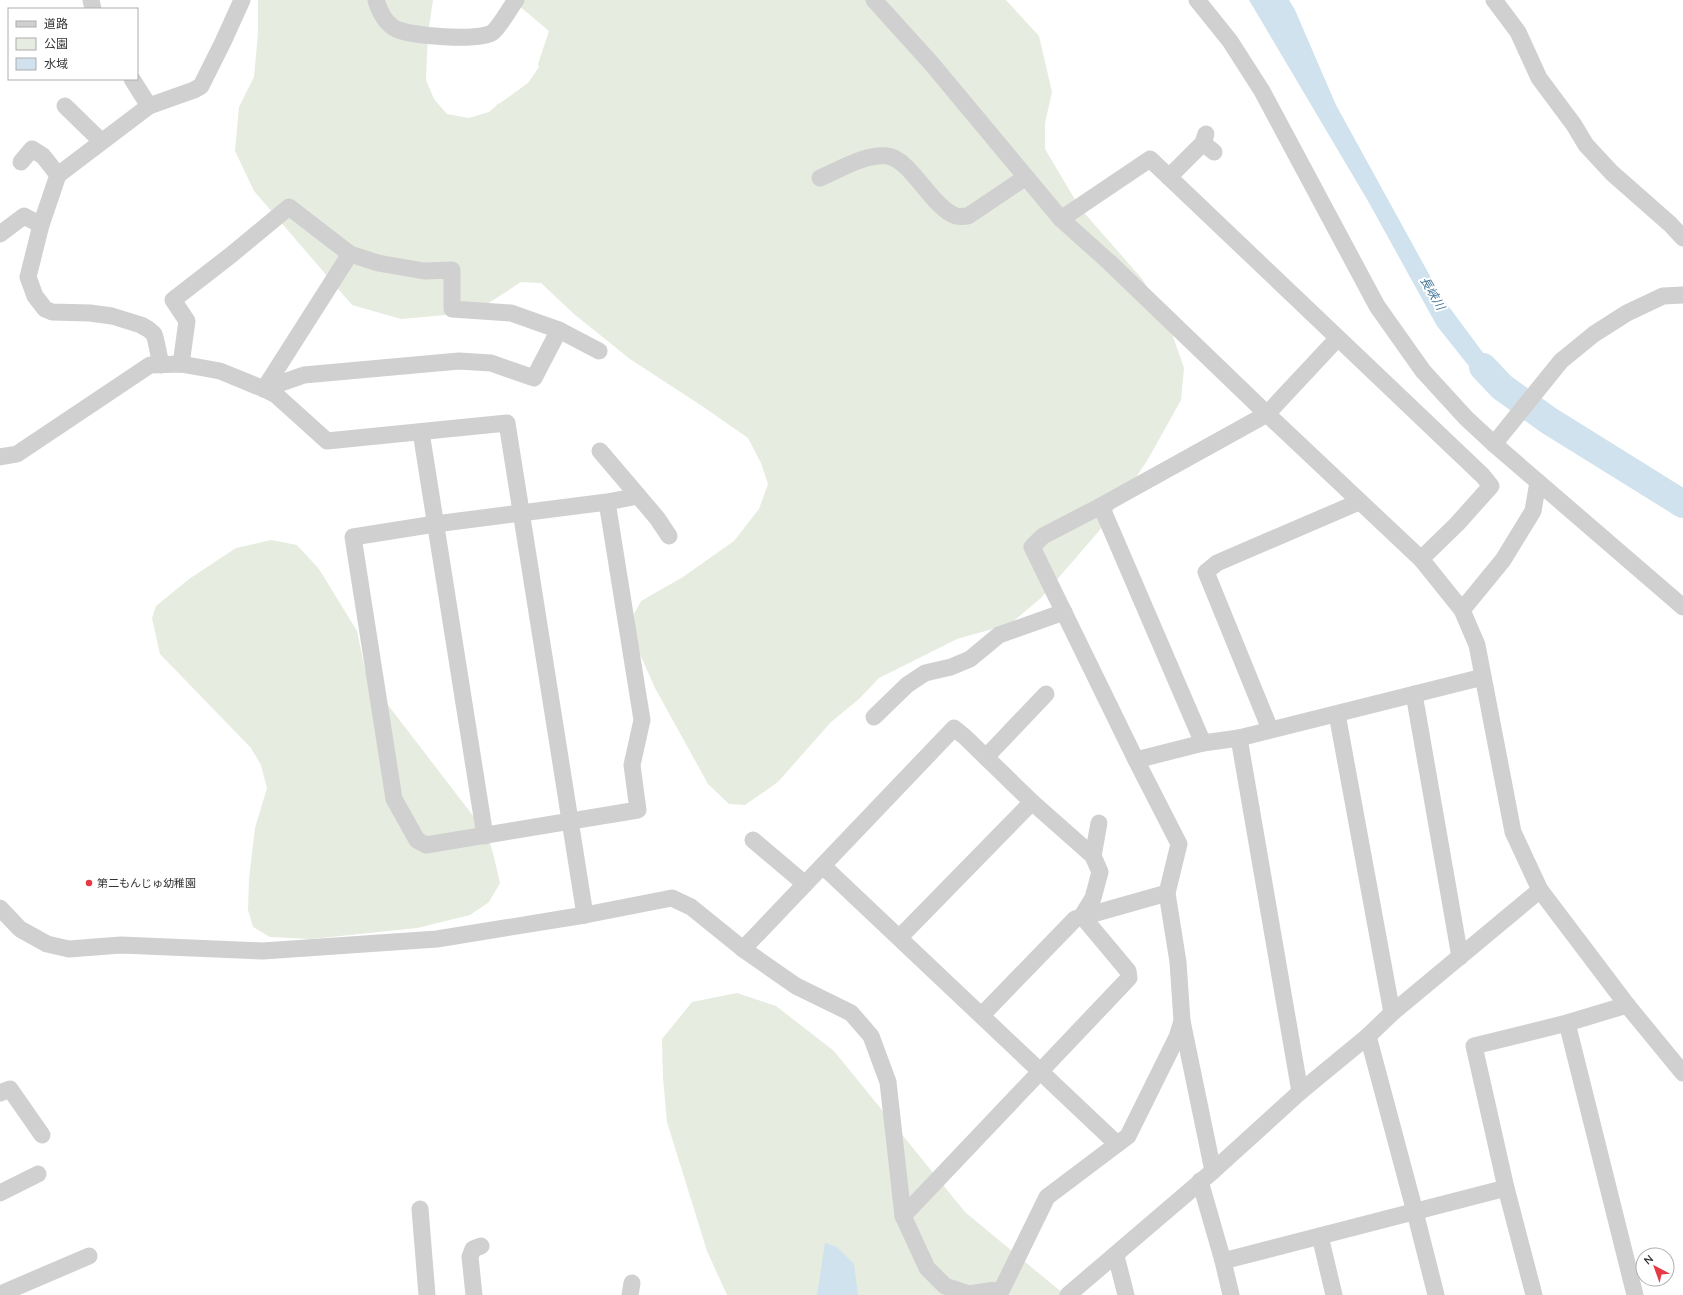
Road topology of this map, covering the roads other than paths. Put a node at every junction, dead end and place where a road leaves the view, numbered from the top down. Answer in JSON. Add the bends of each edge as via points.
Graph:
{"nodes":[{"id":1,"x":242,"y":0,"type":"edge"},
{"id":2,"x":376,"y":0,"type":"edge"},
{"id":3,"x":516,"y":0,"type":"edge"},
{"id":4,"x":874,"y":0,"type":"edge"},
{"id":5,"x":1198,"y":0,"type":"edge"},
{"id":6,"x":1494,"y":0,"type":"edge"},
{"id":7,"x":133,"y":80,"type":"edge"},
{"id":8,"x":65,"y":106,"type":"dead end"},
{"id":9,"x":149,"y":106,"type":"junction"},
{"id":10,"x":101,"y":142,"type":"junction"},
{"id":11,"x":1208,"y":143,"type":"dead end"},
{"id":12,"x":21,"y":162,"type":"dead end"},
{"id":13,"x":58,"y":175,"type":"junction"},
{"id":14,"x":1026,"y":177,"type":"junction"},
{"id":15,"x":1169,"y":177,"type":"junction"},
{"id":16,"x":820,"y":178,"type":"dead end"},
{"id":17,"x":1061,"y":219,"type":"junction"},
{"id":18,"x":41,"y":225,"type":"junction"},
{"id":19,"x":0,"y":234,"type":"edge"},
{"id":20,"x":1683,"y":238,"type":"edge"},
{"id":21,"x":350,"y":254,"type":"junction"},
{"id":22,"x":1683,"y":295,"type":"edge"},
{"id":23,"x":559,"y":330,"type":"junction"},
{"id":24,"x":1337,"y":339,"type":"junction"},
{"id":25,"x":599,"y":351,"type":"dead end"},
{"id":26,"x":181,"y":364,"type":"junction"},
{"id":27,"x":161,"y":365,"type":"junction"},
{"id":28,"x":264,"y":389,"type":"junction"},
{"id":29,"x":1267,"y":414,"type":"junction"},
{"id":30,"x":421,"y":432,"type":"junction"},
{"id":31,"x":1494,"y":444,"type":"junction"},
{"id":32,"x":600,"y":451,"type":"dead end"},
{"id":33,"x":0,"y":457,"type":"edge"},
{"id":34,"x":1538,"y":482,"type":"junction"},
{"id":35,"x":638,"y":496,"type":"junction"},
{"id":36,"x":607,"y":502,"type":"junction"},
{"id":37,"x":1359,"y":502,"type":"junction"},
{"id":38,"x":1101,"y":506,"type":"junction"},
{"id":39,"x":521,"y":514,"type":"junction"},
{"id":40,"x":435,"y":524,"type":"junction"},
{"id":41,"x":669,"y":536,"type":"dead end"},
{"id":42,"x":1421,"y":559,"type":"junction"},
{"id":43,"x":1683,"y":607,"type":"edge"},
{"id":44,"x":1462,"y":610,"type":"junction"},
{"id":45,"x":1064,"y":612,"type":"junction"},
{"id":46,"x":1483,"y":677,"type":"junction"},
{"id":47,"x":1046,"y":694,"type":"dead end"},
{"id":48,"x":1414,"y":694,"type":"junction"},
{"id":49,"x":1337,"y":714,"type":"junction"},
{"id":50,"x":874,"y":717,"type":"dead end"},
{"id":51,"x":1270,"y":729,"type":"junction"},
{"id":52,"x":1239,"y":738,"type":"junction"},
{"id":53,"x":1202,"y":743,"type":"junction"},
{"id":54,"x":986,"y":757,"type":"junction"},
{"id":55,"x":1136,"y":760,"type":"junction"},
{"id":56,"x":1032,"y":802,"type":"junction"},
{"id":57,"x":571,"y":822,"type":"junction"},
{"id":58,"x":1100,"y":823,"type":"dead end"},
{"id":59,"x":485,"y":836,"type":"junction"},
{"id":60,"x":753,"y":840,"type":"dead end"},
{"id":61,"x":1093,"y":856,"type":"junction"},
{"id":62,"x":823,"y":866,"type":"junction"},
{"id":63,"x":805,"y":884,"type":"junction"},
{"id":64,"x":1540,"y":890,"type":"junction"},
{"id":65,"x":1166,"y":893,"type":"junction"},
{"id":66,"x":0,"y":908,"type":"edge"},
{"id":67,"x":585,"y":915,"type":"junction"},
{"id":68,"x":1082,"y":916,"type":"junction"},
{"id":69,"x":900,"y":937,"type":"junction"},
{"id":70,"x":743,"y":949,"type":"junction"},
{"id":71,"x":1460,"y":957,"type":"junction"},
{"id":72,"x":1626,"y":1005,"type":"junction"},
{"id":73,"x":1392,"y":1013,"type":"junction"},
{"id":74,"x":982,"y":1015,"type":"junction"},
{"id":75,"x":1182,"y":1021,"type":"junction"},
{"id":76,"x":1567,"y":1023,"type":"junction"},
{"id":77,"x":1368,"y":1036,"type":"junction"},
{"id":78,"x":1040,"y":1072,"type":"junction"},
{"id":79,"x":1683,"y":1073,"type":"edge"},
{"id":80,"x":1300,"y":1092,"type":"junction"},
{"id":81,"x":0,"y":1093,"type":"edge"},
{"id":82,"x":42,"y":1135,"type":"dead end"},
{"id":83,"x":1117,"y":1144,"type":"junction"},
{"id":84,"x":1213,"y":1171,"type":"junction"},
{"id":85,"x":38,"y":1174,"type":"dead end"},
{"id":86,"x":1200,"y":1181,"type":"junction"},
{"id":87,"x":1506,"y":1188,"type":"junction"},
{"id":88,"x":0,"y":1193,"type":"edge"},
{"id":89,"x":420,"y":1209,"type":"dead end"},
{"id":90,"x":1415,"y":1212,"type":"junction"},
{"id":91,"x":903,"y":1216,"type":"junction"},
{"id":92,"x":1320,"y":1236,"type":"junction"},
{"id":93,"x":481,"y":1246,"type":"dead end"},
{"id":94,"x":89,"y":1256,"type":"dead end"},
{"id":95,"x":1116,"y":1256,"type":"junction"},
{"id":96,"x":1223,"y":1261,"type":"junction"},
{"id":97,"x":3,"y":1288,"type":"edge"},
{"id":98,"x":1008,"y":1292,"type":"edge"},
{"id":99,"x":426,"y":1295,"type":"edge"},
{"id":100,"x":474,"y":1295,"type":"edge"},
{"id":101,"x":1068,"y":1295,"type":"edge"},
{"id":102,"x":1126,"y":1295,"type":"edge"},
{"id":103,"x":1231,"y":1295,"type":"edge"},
{"id":104,"x":1334,"y":1295,"type":"edge"},
{"id":105,"x":1436,"y":1295,"type":"edge"},
{"id":106,"x":1534,"y":1295,"type":"edge"},
{"id":107,"x":1635,"y":1295,"type":"edge"}],
"edges":[{"from":1,"to":9,"type":"street","via":[[201,86]]},
{"from":2,"to":3,"type":"street","via":[[385,19],[394,28],[420,35],[474,38],[492,33]]},
{"from":4,"to":14,"type":"street","via":[[931,63]]},
{"from":5,"to":31,"type":"street","via":[[1230,41],[1262,91],[1377,306],[1423,371]]},
{"from":6,"to":20,"type":"street","via":[[1518,32],[1539,78],[1586,145],[1612,173]]},
{"from":7,"to":9,"type":"street"},
{"from":8,"to":10,"type":"street"},
{"from":9,"to":10,"type":"street"},
{"from":10,"to":13,"type":"street"},
{"from":11,"to":15,"type":"street"},
{"from":12,"to":13,"type":"street","via":[[32,149],[43,156]]},
{"from":13,"to":18,"type":"street"},
{"from":14,"to":16,"type":"street","via":[[968,216],[956,217],[943,208],[901,163],[888,156],[867,157]]},
{"from":14,"to":17,"type":"street"},
{"from":15,"to":17,"type":"street","via":[[1150,159]]},
{"from":15,"to":24,"type":"street"},
{"from":17,"to":29,"type":"street","via":[[1110,262]]},
{"from":18,"to":19,"type":"street","via":[[24,216]]},
{"from":18,"to":27,"type":"street","via":[[28,277],[35,296],[45,309],[52,312],[112,316],[141,325],[154,334]]},
{"from":21,"to":23,"type":"street","via":[[378,263],[424,271],[452,270],[452,309],[511,313]]},
{"from":21,"to":26,"type":"street","via":[[289,207],[173,300],[187,321]]},
{"from":21,"to":28,"type":"street"},
{"from":22,"to":31,"type":"street","via":[[1663,296],[1594,334],[1561,361]]},
{"from":23,"to":25,"type":"street"},
{"from":23,"to":28,"type":"street","via":[[534,378],[491,363],[459,362],[304,375]]},
{"from":24,"to":29,"type":"street"},
{"from":24,"to":42,"type":"street","via":[[1483,476],[1490,486],[1457,524]]},
{"from":26,"to":27,"type":"street"},
{"from":26,"to":28,"type":"street","via":[[220,371]]},
{"from":27,"to":33,"type":"street","via":[[150,365],[17,454]]},
{"from":28,"to":30,"type":"street","via":[[276,395],[327,441]]},
{"from":29,"to":37,"type":"street"},
{"from":29,"to":38,"type":"street"},
{"from":30,"to":39,"type":"street","via":[[507,424]]},
{"from":30,"to":40,"type":"street"},
{"from":31,"to":34,"type":"street"},
{"from":32,"to":35,"type":"street"},
{"from":34,"to":43,"type":"street"},
{"from":34,"to":44,"type":"street","via":[[1533,511],[1503,560]]},
{"from":35,"to":36,"type":"street"},
{"from":35,"to":41,"type":"street","via":[[658,518]]},
{"from":36,"to":39,"type":"street"},
{"from":36,"to":57,"type":"street","via":[[642,720],[632,765],[638,810]]},
{"from":37,"to":42,"type":"street"},
{"from":37,"to":51,"type":"street","via":[[1217,562],[1206,572]]},
{"from":38,"to":45,"type":"street","via":[[1043,536],[1032,547]]},
{"from":38,"to":53,"type":"street"},
{"from":39,"to":40,"type":"street"},
{"from":39,"to":57,"type":"street"},
{"from":40,"to":59,"type":"street"},
{"from":40,"to":59,"type":"street","via":[[352,537],[394,799],[417,840],[426,845]]},
{"from":42,"to":44,"type":"street"},
{"from":44,"to":46,"type":"street","via":[[1477,645]]},
{"from":45,"to":50,"type":"street","via":[[999,635],[970,659],[925,673],[907,685]]},
{"from":45,"to":55,"type":"street"},
{"from":46,"to":48,"type":"street"},
{"from":46,"to":64,"type":"street","via":[[1513,832]]},
{"from":47,"to":54,"type":"street"},
{"from":48,"to":49,"type":"street"},
{"from":48,"to":71,"type":"street"},
{"from":49,"to":51,"type":"street"},
{"from":49,"to":73,"type":"street"},
{"from":51,"to":52,"type":"street"},
{"from":52,"to":53,"type":"street"},
{"from":52,"to":80,"type":"street"},
{"from":53,"to":55,"type":"street"},
{"from":54,"to":56,"type":"street"},
{"from":54,"to":62,"type":"street","via":[[954,728]]},
{"from":55,"to":65,"type":"street","via":[[1179,844]]},
{"from":56,"to":61,"type":"street"},
{"from":56,"to":69,"type":"street"},
{"from":57,"to":59,"type":"street"},
{"from":57,"to":67,"type":"street"},
{"from":58,"to":61,"type":"street"},
{"from":60,"to":63,"type":"street"},
{"from":61,"to":68,"type":"street","via":[[1100,872],[1093,898]]},
{"from":62,"to":63,"type":"street"},
{"from":62,"to":69,"type":"street"},
{"from":63,"to":70,"type":"street"},
{"from":64,"to":71,"type":"street"},
{"from":64,"to":72,"type":"street"},
{"from":65,"to":68,"type":"street"},
{"from":65,"to":75,"type":"street","via":[[1178,962]]},
{"from":66,"to":67,"type":"street","via":[[20,929],[47,944],[69,949],[121,945],[271,950],[437,939]]},
{"from":67,"to":70,"type":"street","via":[[672,898],[690,907]]},
{"from":68,"to":74,"type":"street","via":[[1075,919]]},
{"from":68,"to":78,"type":"street","via":[[1128,971],[1129,978]]},
{"from":69,"to":74,"type":"street"},
{"from":70,"to":91,"type":"street","via":[[796,986],[851,1013],[872,1036],[888,1082]]},
{"from":71,"to":73,"type":"street"},
{"from":72,"to":76,"type":"street"},
{"from":72,"to":79,"type":"street"},
{"from":73,"to":77,"type":"street"},
{"from":74,"to":78,"type":"street"},
{"from":75,"to":83,"type":"street","via":[[1178,1037],[1128,1136]]},
{"from":75,"to":84,"type":"street"},
{"from":76,"to":87,"type":"street","via":[[1474,1046]]},
{"from":76,"to":107,"type":"street"},
{"from":77,"to":80,"type":"street"},
{"from":77,"to":90,"type":"street"},
{"from":78,"to":83,"type":"street"},
{"from":78,"to":91,"type":"street"},
{"from":80,"to":84,"type":"street"},
{"from":81,"to":82,"type":"street","via":[[10,1089]]},
{"from":83,"to":98,"type":"street","via":[[1046,1197]]},
{"from":84,"to":86,"type":"street"},
{"from":85,"to":88,"type":"street"},
{"from":86,"to":95,"type":"street"},
{"from":86,"to":96,"type":"street"},
{"from":87,"to":90,"type":"street"},
{"from":87,"to":106,"type":"street"},
{"from":89,"to":99,"type":"street"},
{"from":90,"to":92,"type":"street"},
{"from":90,"to":105,"type":"street"},
{"from":91,"to":98,"type":"street","via":[[927,1268],[945,1286],[969,1294]]},
{"from":92,"to":96,"type":"street"},
{"from":92,"to":104,"type":"street"},
{"from":93,"to":100,"type":"street","via":[[473,1249],[470,1257]]},
{"from":94,"to":97,"type":"street"},
{"from":95,"to":101,"type":"street"},
{"from":95,"to":102,"type":"street"},
{"from":96,"to":103,"type":"street"}]}
